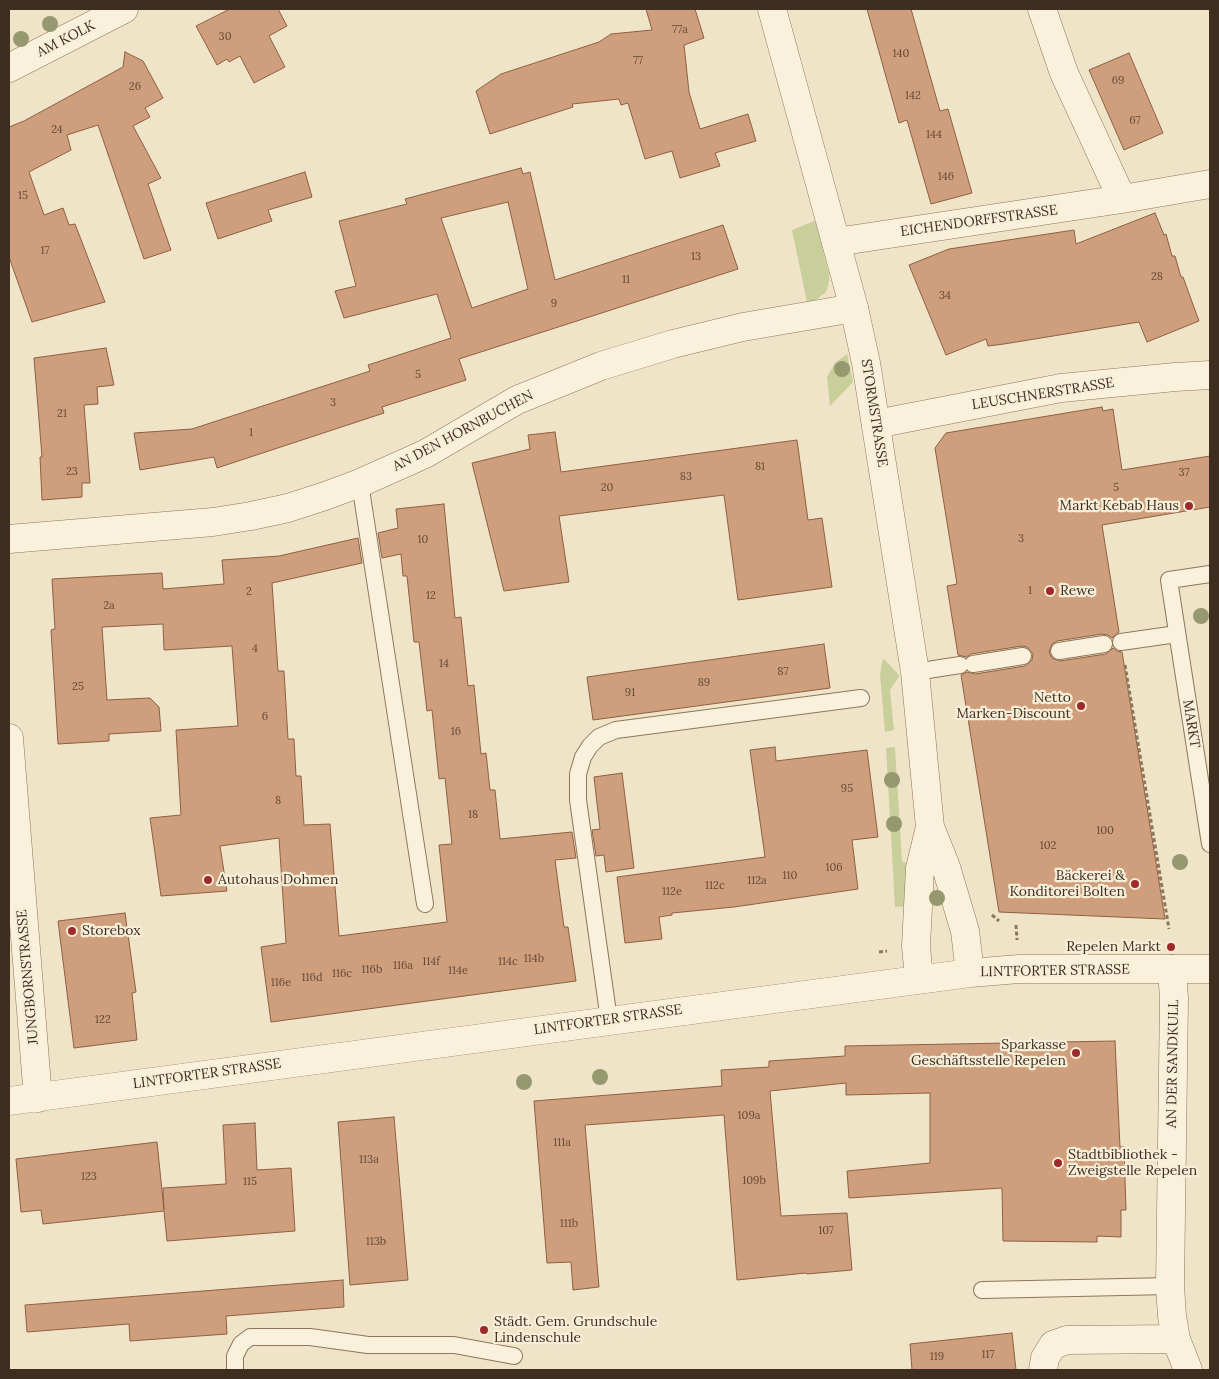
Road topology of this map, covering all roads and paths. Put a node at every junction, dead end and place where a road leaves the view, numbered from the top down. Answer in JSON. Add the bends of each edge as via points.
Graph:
{"nodes":[{"id":1,"x":124,"y":9,"type":"edge"},
{"id":2,"x":772,"y":9,"type":"edge"},
{"id":3,"x":1042,"y":9,"type":"edge"},
{"id":4,"x":9,"y":68,"type":"edge"},
{"id":5,"x":1210,"y":184,"type":"edge"},
{"id":6,"x":1122,"y":199,"type":"junction"},
{"id":7,"x":836,"y":242,"type":"junction"},
{"id":8,"x":854,"y":308,"type":"junction"},
{"id":9,"x":1210,"y":376,"type":"edge"},
{"id":10,"x":876,"y":424,"type":"junction"},
{"id":11,"x":360,"y":483,"type":"junction"},
{"id":12,"x":9,"y":539,"type":"edge"},
{"id":13,"x":1210,"y":574,"type":"edge"},
{"id":14,"x":1177,"y":634,"type":"junction"},
{"id":15,"x":1121,"y":642,"type":"joint"},
{"id":16,"x":1104,"y":644,"type":"dead end"},
{"id":17,"x":1059,"y":651,"type":"dead end"},
{"id":18,"x":1023,"y":656,"type":"dead end"},
{"id":19,"x":915,"y":672,"type":"junction"},
{"id":20,"x":861,"y":698,"type":"dead end"},
{"id":21,"x":9,"y":738,"type":"edge"},
{"id":22,"x":930,"y":827,"type":"junction"},
{"id":23,"x":1210,"y":844,"type":"edge"},
{"id":24,"x":425,"y":904,"type":"dead end"},
{"id":25,"x":1169,"y":930,"type":"dead end"},
{"id":26,"x":1172,"y":969,"type":"junction"},
{"id":27,"x":1210,"y":970,"type":"edge"},
{"id":28,"x":970,"y":973,"type":"junction"},
{"id":29,"x":919,"y":979,"type":"junction"},
{"id":30,"x":609,"y":1020,"type":"junction"},
{"id":31,"x":38,"y":1098,"type":"junction"},
{"id":32,"x":9,"y":1101,"type":"edge"},
{"id":33,"x":1170,"y":1286,"type":"junction"},
{"id":34,"x":982,"y":1290,"type":"dead end"},
{"id":35,"x":1176,"y":1339,"type":"junction"},
{"id":36,"x":514,"y":1356,"type":"dead end"},
{"id":37,"x":235,"y":1370,"type":"edge"},
{"id":38,"x":1043,"y":1370,"type":"edge"},
{"id":39,"x":1188,"y":1370,"type":"edge"}],
"edges":[{"from":1,"to":4,"type":"street","name":"AM KOLK"},
{"from":2,"to":7,"type":"street","name":"STORMSTRASSE"},
{"from":3,"to":6,"type":"street","via":[[1064,73]]},
{"from":5,"to":6,"type":"street","name":"EICHENDORFFSTRASSE"},
{"from":6,"to":7,"type":"street","name":"EICHENDORFFSTRASSE"},
{"from":7,"to":8,"type":"street","name":"STORMSTRASSE"},
{"from":8,"to":10,"type":"street","name":"STORMSTRASSE"},
{"from":8,"to":11,"type":"street","name":"AN DEN HORNBUCHEN","via":[[743,327],[601,366],[517,400],[425,454]]},
{"from":9,"to":10,"type":"street","name":"LEUSCHNERSTRASSE","via":[[1061,388]]},
{"from":10,"to":19,"type":"street","name":"STORMSTRASSE"},
{"from":11,"to":12,"type":"street","name":"AN DEN HORNBUCHEN","via":[[288,508],[232,519]]},
{"from":11,"to":24,"type":"lane"},
{"from":13,"to":14,"type":"lane","name":"MARKT","via":[[1169,580]]},
{"from":14,"to":15,"type":"lane"},
{"from":14,"to":23,"type":"lane","name":"MARKT"},
{"from":15,"to":25,"type":"path"},
{"from":16,"to":17,"type":"lane"},
{"from":18,"to":19,"type":"lane"},
{"from":19,"to":22,"type":"street","name":"STORMSTRASSE"},
{"from":20,"to":30,"type":"lane","via":[[616,730],[599,737],[590,746],[582,757],[578,774],[578,800]]},
{"from":21,"to":31,"type":"street","name":"JUNGBORNSTRASSE"},
{"from":22,"to":28,"type":"street","name":"STORMSTRASSE","via":[[965,931]]},
{"from":22,"to":29,"type":"street","name":"STORMSTRASSE","via":[[920,868],[916,946]]},
{"from":26,"to":27,"type":"street","name":"LINTFORTER STRASSE"},
{"from":26,"to":28,"type":"street","name":"LINTFORTER STRASSE","via":[[1019,969]]},
{"from":26,"to":33,"type":"street","name":"AN DER SANDKULL"},
{"from":28,"to":29,"type":"street","name":"LINTFORTER STRASSE"},
{"from":29,"to":30,"type":"street","name":"LINTFORTER STRASSE"},
{"from":30,"to":31,"type":"street","name":"LINTFORTER STRASSE"},
{"from":31,"to":32,"type":"street","name":"LINTFORTER STRASSE"},
{"from":33,"to":34,"type":"lane"},
{"from":33,"to":35,"type":"street","name":"AN DER SANDKULL"},
{"from":35,"to":38,"type":"street","via":[[1067,1340],[1053,1345],[1045,1358]]},
{"from":35,"to":39,"type":"street","name":"AN DER SANDKULL"},
{"from":36,"to":37,"type":"lane","via":[[454,1345],[250,1337],[240,1344],[235,1356]]}]}
